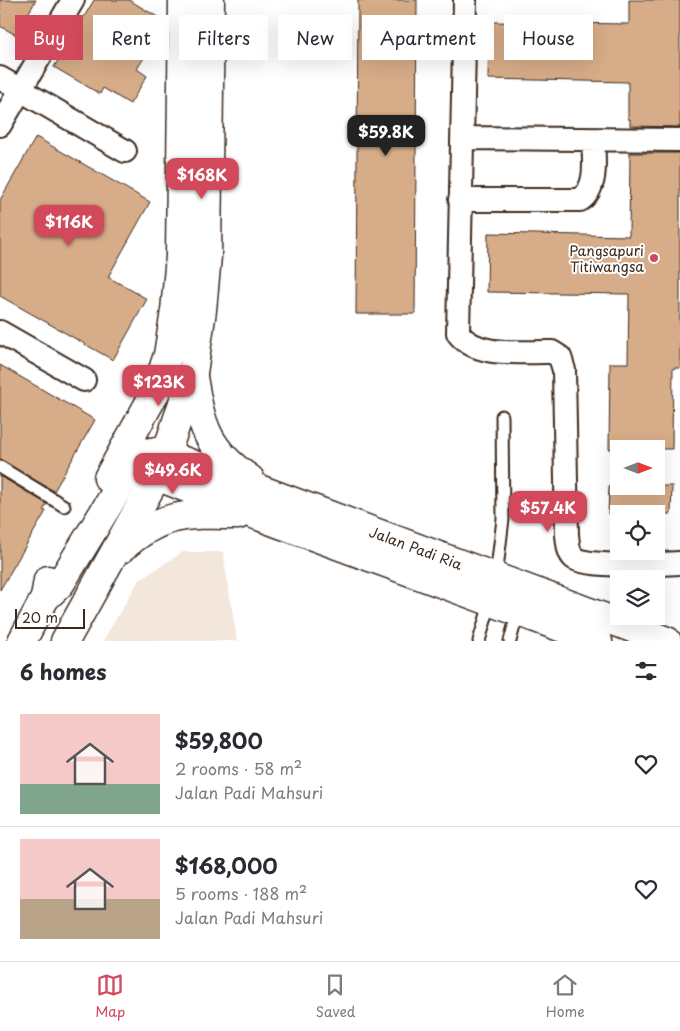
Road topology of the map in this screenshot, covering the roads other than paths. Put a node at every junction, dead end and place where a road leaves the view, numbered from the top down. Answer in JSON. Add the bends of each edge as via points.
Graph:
{"nodes":[{"id":1,"x":73,"y":0,"type":"edge"},
{"id":2,"x":183,"y":0,"type":"edge"},
{"id":3,"x":210,"y":0,"type":"edge"},
{"id":4,"x":465,"y":0,"type":"edge"},
{"id":5,"x":0,"y":78,"type":"edge"},
{"id":6,"x":20,"y":90,"type":"junction"},
{"id":7,"x":0,"y":125,"type":"edge"},
{"id":8,"x":463,"y":138,"type":"junction"},
{"id":9,"x":593,"y":140,"type":"junction"},
{"id":10,"x":680,"y":140,"type":"edge"},
{"id":11,"x":125,"y":151,"type":"dead end"},
{"id":12,"x":460,"y":200,"type":"junction"},
{"id":13,"x":0,"y":332,"type":"edge"},
{"id":14,"x":193,"y":373,"type":"junction"},
{"id":15,"x":84,"y":380,"type":"dead end"},
{"id":16,"x":156,"y":391,"type":"junction"},
{"id":17,"x":502,"y":416,"type":"dead end"},
{"id":18,"x":156,"y":462,"type":"junction"},
{"id":19,"x":0,"y":467,"type":"edge"},
{"id":20,"x":265,"y":504,"type":"junction"},
{"id":21,"x":64,"y":506,"type":"dead end"},
{"id":22,"x":113,"y":556,"type":"junction"},
{"id":23,"x":680,"y":563,"type":"edge"},
{"id":24,"x":493,"y":589,"type":"junction"},
{"id":25,"x":45,"y":598,"type":"junction"},
{"id":26,"x":518,"y":611,"type":"junction"},
{"id":27,"x":22,"y":641,"type":"edge"},
{"id":28,"x":65,"y":641,"type":"edge"},
{"id":29,"x":479,"y":641,"type":"edge"},
{"id":30,"x":510,"y":641,"type":"edge"},
{"id":31,"x":598,"y":641,"type":"edge"},
{"id":32,"x":667,"y":641,"type":"edge"}],
"edges":[{"from":1,"to":6,"type":"street"},
{"from":2,"to":16,"type":"main road","via":[[180,256],[168,355]]},
{"from":3,"to":14,"type":"main road","via":[[207,256]]},
{"from":4,"to":8,"type":"street"},
{"from":5,"to":6,"type":"street"},
{"from":6,"to":7,"type":"street"},
{"from":6,"to":11,"type":"street"},
{"from":8,"to":9,"type":"street"},
{"from":8,"to":12,"type":"street"},
{"from":9,"to":10,"type":"street"},
{"from":9,"to":12,"type":"street","via":[[593,182],[587,195],[580,200]]},
{"from":12,"to":23,"type":"street","via":[[458,333],[472,346],[482,349],[552,352],[560,357],[564,370],[567,535],[573,558],[599,563]]},
{"from":13,"to":15,"type":"street"},
{"from":14,"to":18,"type":"main road"},
{"from":14,"to":20,"type":"main road","via":[[205,433],[244,475]]},
{"from":16,"to":18,"type":"main road","via":[[144,442]]},
{"from":16,"to":25,"type":"main road","via":[[46,583]]},
{"from":17,"to":24,"type":"lane","via":[[503,520]]},
{"from":18,"to":20,"type":"main road","name":"Jalan Padi Ria"},
{"from":18,"to":22,"type":"main road"},
{"from":18,"to":25,"type":"main road","via":[[132,466],[60,584]]},
{"from":19,"to":21,"type":"lane"},
{"from":20,"to":22,"type":"main road","via":[[171,518],[141,532]]},
{"from":20,"to":24,"type":"main road","name":"Jalan Padi Ria"},
{"from":22,"to":28,"type":"main road"},
{"from":24,"to":26,"type":"main road","name":"Jalan Padi Ria"},
{"from":24,"to":29,"type":"lane"},
{"from":24,"to":32,"type":"main road","name":"Jalan Padi Ria"},
{"from":25,"to":27,"type":"main road"},
{"from":26,"to":30,"type":"lane"},
{"from":26,"to":31,"type":"main road","name":"Jalan Padi Ria"}]}
